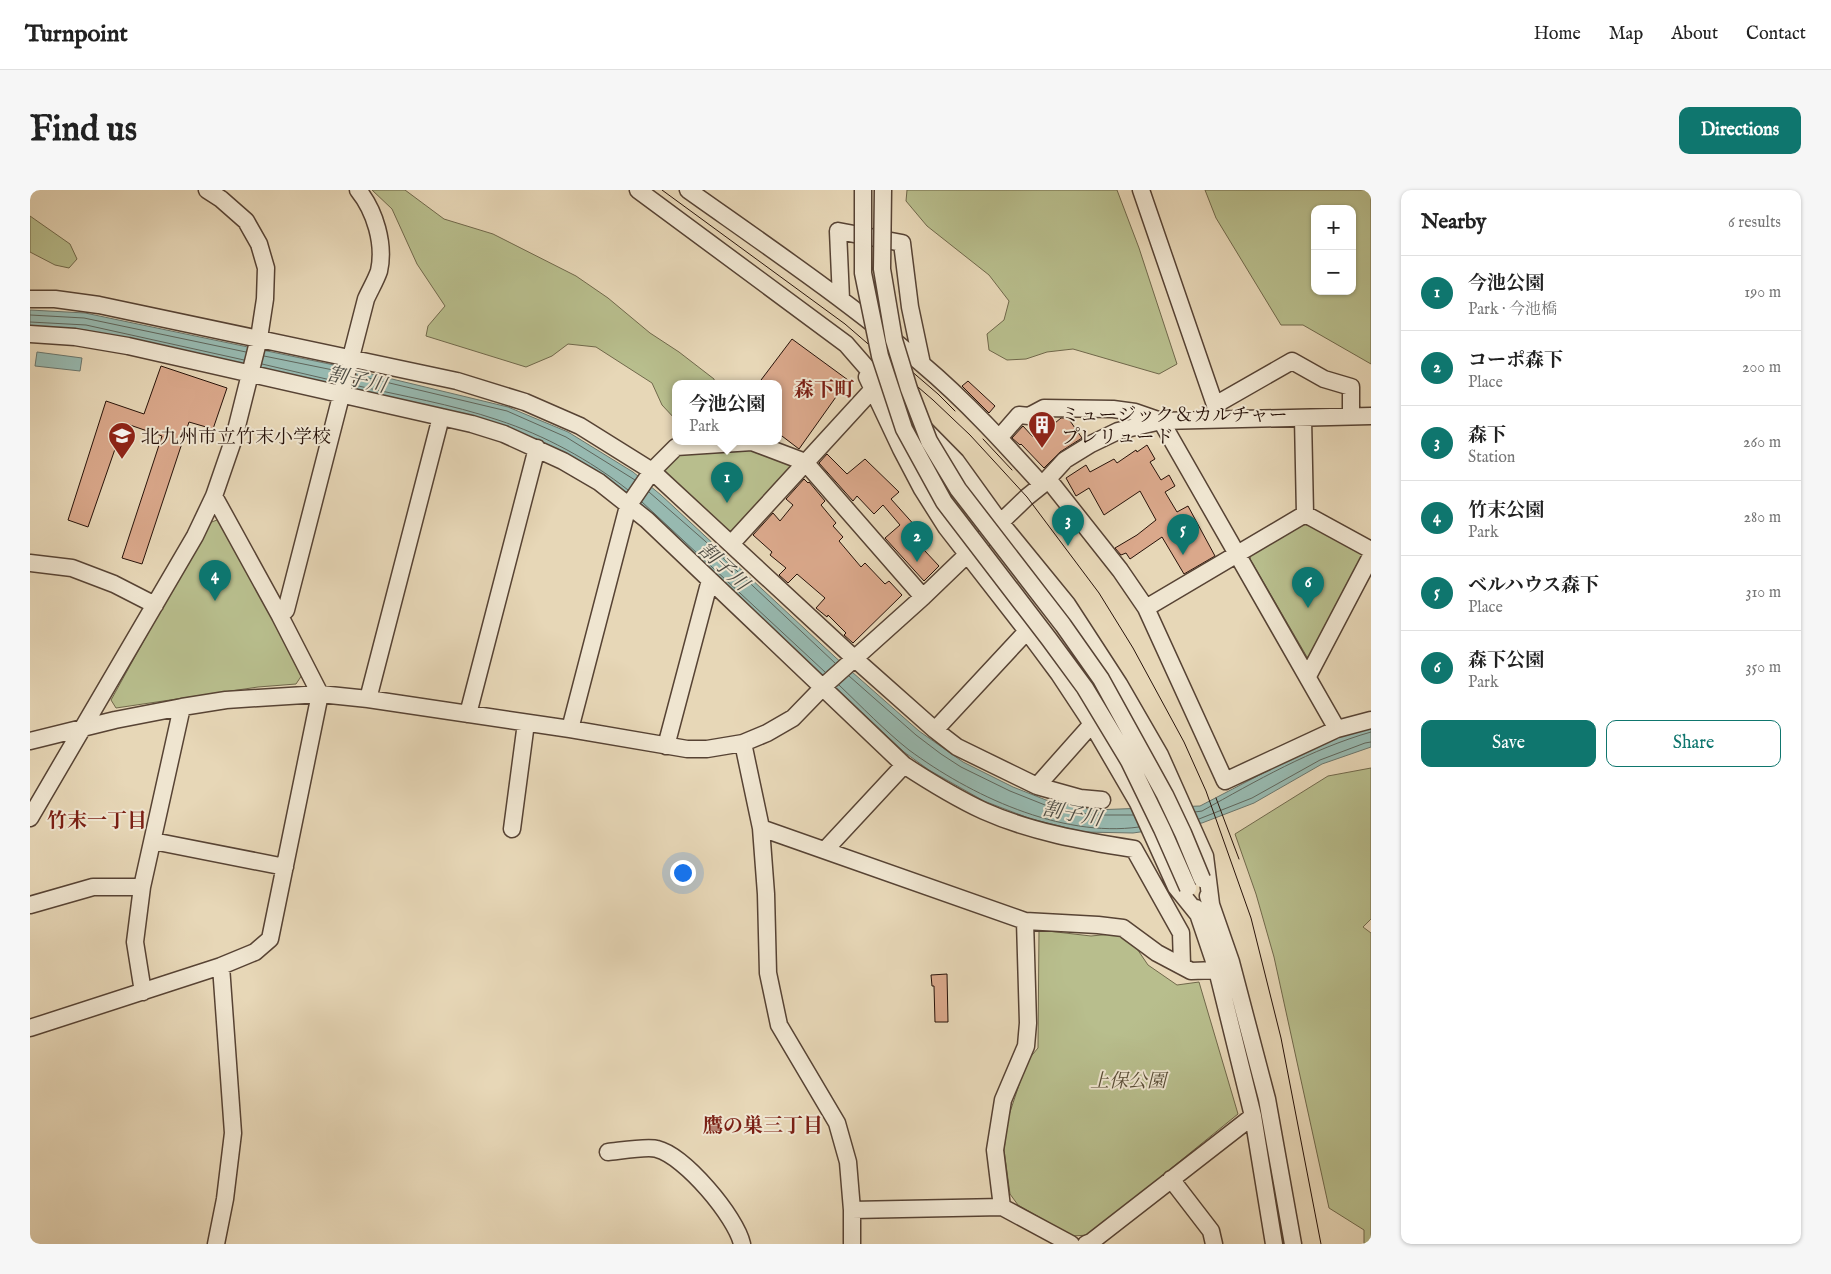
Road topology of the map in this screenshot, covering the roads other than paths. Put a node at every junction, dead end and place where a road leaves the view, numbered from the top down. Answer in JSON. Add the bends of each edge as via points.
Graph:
{"nodes":[{"id":1,"x":207,"y":190,"type":"edge"},
{"id":2,"x":358,"y":190,"type":"edge"},
{"id":3,"x":638,"y":190,"type":"edge"},
{"id":4,"x":688,"y":190,"type":"edge"},
{"id":5,"x":863,"y":190,"type":"edge"},
{"id":6,"x":883,"y":190,"type":"edge"},
{"id":7,"x":1141,"y":190,"type":"edge"},
{"id":8,"x":659,"y":196,"type":"edge"},
{"id":9,"x":30,"y":299,"type":"edge"},
{"id":10,"x":841,"y":299,"type":"junction"},
{"id":11,"x":30,"y":334,"type":"edge"},
{"id":12,"x":258,"y":341,"type":"junction"},
{"id":13,"x":846,"y":344,"type":"junction"},
{"id":14,"x":350,"y":361,"type":"junction"},
{"id":15,"x":922,"y":364,"type":"junction"},
{"id":16,"x":250,"y":373,"type":"junction"},
{"id":17,"x":873,"y":389,"type":"junction"},
{"id":18,"x":342,"y":393,"type":"junction"},
{"id":19,"x":1216,"y":412,"type":"junction"},
{"id":20,"x":1351,"y":416,"type":"junction"},
{"id":21,"x":1371,"y":416,"type":"edge"},
{"id":22,"x":440,"y":417,"type":"junction"},
{"id":23,"x":1303,"y":418,"type":"junction"},
{"id":24,"x":1160,"y":421,"type":"junction"},
{"id":25,"x":999,"y":438,"type":"junction"},
{"id":26,"x":697,"y":445,"type":"edge"},
{"id":27,"x":760,"y":445,"type":"edge"},
{"id":28,"x":537,"y":448,"type":"junction"},
{"id":29,"x":805,"y":462,"type":"junction"},
{"id":30,"x":650,"y":473,"type":"junction"},
{"id":31,"x":1045,"y":482,"type":"junction"},
{"id":32,"x":214,"y":496,"type":"junction"},
{"id":33,"x":628,"y":504,"type":"junction"},
{"id":34,"x":1304,"y":514,"type":"junction"},
{"id":35,"x":1000,"y":522,"type":"junction"},
{"id":36,"x":731,"y":544,"type":"junction"},
{"id":37,"x":1371,"y":550,"type":"edge"},
{"id":38,"x":1236,"y":554,"type":"junction"},
{"id":39,"x":967,"y":555,"type":"junction"},
{"id":40,"x":1371,"y":556,"type":"edge"},
{"id":41,"x":30,"y":563,"type":"edge"},
{"id":42,"x":710,"y":580,"type":"junction"},
{"id":43,"x":923,"y":597,"type":"junction"},
{"id":44,"x":156,"y":605,"type":"junction"},
{"id":45,"x":1146,"y":608,"type":"junction"},
{"id":46,"x":280,"y":616,"type":"junction"},
{"id":47,"x":1027,"y":631,"type":"junction"},
{"id":48,"x":852,"y":661,"type":"junction"},
{"id":49,"x":1308,"y":676,"type":"junction"},
{"id":50,"x":824,"y":687,"type":"junction"},
{"id":51,"x":320,"y":694,"type":"junction"},
{"id":52,"x":368,"y":699,"type":"junction"},
{"id":53,"x":182,"y":707,"type":"junction"},
{"id":54,"x":468,"y":714,"type":"junction"},
{"id":55,"x":1371,"y":720,"type":"edge"},
{"id":56,"x":526,"y":723,"type":"junction"},
{"id":57,"x":1092,"y":724,"type":"junction"},
{"id":58,"x":82,"y":729,"type":"junction"},
{"id":59,"x":570,"y":729,"type":"junction"},
{"id":60,"x":1337,"y":729,"type":"junction"},
{"id":61,"x":935,"y":730,"type":"junction"},
{"id":62,"x":30,"y":741,"type":"edge"},
{"id":63,"x":743,"y":743,"type":"junction"},
{"id":64,"x":666,"y":746,"type":"junction"},
{"id":65,"x":904,"y":765,"type":"junction"},
{"id":66,"x":1037,"y":786,"type":"junction"},
{"id":67,"x":1102,"y":800,"type":"dead end"},
{"id":68,"x":30,"y":818,"type":"edge"},
{"id":69,"x":761,"y":828,"type":"junction"},
{"id":70,"x":512,"y":829,"type":"dead end"},
{"id":71,"x":153,"y":840,"type":"junction"},
{"id":72,"x":825,"y":850,"type":"junction"},
{"id":73,"x":285,"y":867,"type":"junction"},
{"id":74,"x":1195,"y":884,"type":"junction"},
{"id":75,"x":142,"y":888,"type":"junction"},
{"id":76,"x":1211,"y":904,"type":"junction"},
{"id":77,"x":30,"y":905,"type":"edge"},
{"id":78,"x":1201,"y":918,"type":"junction"},
{"id":79,"x":1025,"y":921,"type":"junction"},
{"id":80,"x":1182,"y":965,"type":"junction"},
{"id":81,"x":221,"y":966,"type":"junction"},
{"id":82,"x":1224,"y":966,"type":"junction"},
{"id":83,"x":143,"y":992,"type":"junction"},
{"id":84,"x":30,"y":1028,"type":"edge"},
{"id":85,"x":1253,"y":1116,"type":"junction"},
{"id":86,"x":608,"y":1152,"type":"dead end"},
{"id":87,"x":1171,"y":1179,"type":"junction"},
{"id":88,"x":1002,"y":1207,"type":"junction"},
{"id":89,"x":852,"y":1210,"type":"junction"},
{"id":90,"x":216,"y":1244,"type":"edge"},
{"id":91,"x":742,"y":1244,"type":"edge"},
{"id":92,"x":852,"y":1244,"type":"edge"},
{"id":93,"x":1071,"y":1244,"type":"edge"},
{"id":94,"x":1086,"y":1244,"type":"edge"},
{"id":95,"x":1214,"y":1244,"type":"edge"},
{"id":96,"x":1274,"y":1244,"type":"edge"},
{"id":97,"x":1293,"y":1244,"type":"edge"}],
"edges":[{"from":1,"to":12,"type":"street","via":[[246,221],[260,244],[266,268]]},
{"from":2,"to":14,"type":"street","via":[[370,208],[381,253]]},
{"from":3,"to":8,"type":"street"},
{"from":4,"to":10,"type":"street"},
{"from":5,"to":74,"type":"street","bridge":true,"via":[[863,273],[880,356],[904,429],[944,502],[1084,688],[1129,761],[1162,829]]},
{"from":6,"to":74,"type":"street","bridge":true,"via":[[882,269],[894,340],[930,441],[958,489],[1064,625],[1101,680],[1183,833]]},
{"from":7,"to":19,"type":"street"},
{"from":8,"to":13,"type":"street"},
{"from":9,"to":12,"type":"street","via":[[99,305]]},
{"from":10,"to":15,"type":"street"},
{"from":10,"to":15,"type":"street","via":[[838,231],[902,243],[910,307]]},
{"from":11,"to":16,"type":"street","via":[[128,346]]},
{"from":12,"to":14,"type":"street"},
{"from":12,"to":16,"type":"street"},
{"from":13,"to":17,"type":"street"},
{"from":13,"to":35,"type":"street","via":[[956,461]]},
{"from":14,"to":18,"type":"street"},
{"from":14,"to":30,"type":"street","via":[[457,381],[525,402],[580,426]]},
{"from":15,"to":25,"type":"street"},
{"from":16,"to":18,"type":"street"},
{"from":16,"to":32,"type":"street","via":[[234,438]]},
{"from":17,"to":29,"type":"street"},
{"from":17,"to":39,"type":"street","via":[[922,489]]},
{"from":18,"to":22,"type":"street"},
{"from":18,"to":46,"type":"street","via":[[286,610]]},
{"from":19,"to":20,"type":"street","via":[[1292,361],[1324,379],[1351,387]]},
{"from":19,"to":23,"type":"street"},
{"from":19,"to":24,"type":"street"},
{"from":20,"to":21,"type":"street"},
{"from":20,"to":23,"type":"street"},
{"from":22,"to":28,"type":"street","via":[[488,429]]},
{"from":22,"to":52,"type":"street"},
{"from":23,"to":34,"type":"street"},
{"from":24,"to":25,"type":"street","via":[[1135,412],[1113,409],[1044,408],[1029,416],[1019,415]]},
{"from":24,"to":31,"type":"street","via":[[1118,431],[1091,444],[1065,460]]},
{"from":24,"to":38,"type":"street"},
{"from":25,"to":31,"type":"street"},
{"from":26,"to":30,"type":"street","via":[[676,447]]},
{"from":27,"to":29,"type":"street"},
{"from":28,"to":33,"type":"street","via":[[599,482]]},
{"from":28,"to":54,"type":"street"},
{"from":29,"to":36,"type":"street"},
{"from":29,"to":43,"type":"street"},
{"from":30,"to":33,"type":"street"},
{"from":30,"to":36,"type":"street"},
{"from":31,"to":35,"type":"street"},
{"from":31,"to":45,"type":"street","via":[[1120,570]]},
{"from":32,"to":44,"type":"street"},
{"from":32,"to":46,"type":"street"},
{"from":33,"to":42,"type":"street"},
{"from":33,"to":59,"type":"street"},
{"from":34,"to":37,"type":"street"},
{"from":34,"to":38,"type":"street"},
{"from":35,"to":39,"type":"street"},
{"from":35,"to":76,"type":"street","via":[[1067,604],[1160,754],[1205,856]]},
{"from":36,"to":48,"type":"street"},
{"from":38,"to":45,"type":"street"},
{"from":38,"to":49,"type":"street"},
{"from":39,"to":43,"type":"street"},
{"from":39,"to":47,"type":"street"},
{"from":40,"to":49,"type":"street"},
{"from":41,"to":44,"type":"street","via":[[72,568]]},
{"from":42,"to":50,"type":"street"},
{"from":42,"to":64,"type":"street"},
{"from":43,"to":48,"type":"street"},
{"from":44,"to":58,"type":"street"},
{"from":45,"to":60,"type":"street","via":[[1225,781]]},
{"from":46,"to":51,"type":"street"},
{"from":47,"to":57,"type":"street"},
{"from":47,"to":61,"type":"street"},
{"from":48,"to":50,"type":"street"},
{"from":48,"to":61,"type":"street"},
{"from":49,"to":60,"type":"street"},
{"from":50,"to":63,"type":"street","via":[[793,718],[767,734]]},
{"from":50,"to":65,"type":"street"},
{"from":51,"to":52,"type":"street"},
{"from":51,"to":53,"type":"street","via":[[226,700]]},
{"from":51,"to":73,"type":"street"},
{"from":52,"to":54,"type":"street"},
{"from":53,"to":58,"type":"street"},
{"from":53,"to":71,"type":"street"},
{"from":54,"to":56,"type":"street"},
{"from":55,"to":60,"type":"street"},
{"from":56,"to":59,"type":"street"},
{"from":56,"to":70,"type":"street"},
{"from":57,"to":66,"type":"street"},
{"from":57,"to":78,"type":"street","via":[[1138,803],[1176,887]]},
{"from":58,"to":62,"type":"street"},
{"from":58,"to":68,"type":"street"},
{"from":59,"to":64,"type":"street"},
{"from":61,"to":66,"type":"street","via":[[957,747]]},
{"from":63,"to":64,"type":"street","via":[[707,749]]},
{"from":63,"to":69,"type":"street"},
{"from":65,"to":72,"type":"street"},
{"from":65,"to":80,"type":"street","via":[[986,812],[1086,842],[1134,848],[1180,933]]},
{"from":66,"to":67,"type":"street","via":[[1080,798]]},
{"from":69,"to":72,"type":"street"},
{"from":69,"to":89,"type":"street","via":[[768,973],[779,1025],[837,1122],[848,1162]]},
{"from":71,"to":73,"type":"street"},
{"from":71,"to":75,"type":"street"},
{"from":72,"to":79,"type":"street"},
{"from":73,"to":81,"type":"street","via":[[270,939],[254,952]]},
{"from":74,"to":76,"type":"street"},
{"from":74,"to":78,"type":"street"},
{"from":75,"to":77,"type":"street","via":[[93,887]]},
{"from":75,"to":83,"type":"street","via":[[135,942]]},
{"from":76,"to":82,"type":"street"},
{"from":78,"to":82,"type":"street"},
{"from":79,"to":80,"type":"street","via":[[1123,928],[1157,953]]},
{"from":79,"to":88,"type":"street","via":[[1026,1046],[1003,1100],[995,1150]]},
{"from":80,"to":82,"type":"street","via":[[1191,971]]},
{"from":81,"to":83,"type":"street"},
{"from":81,"to":90,"type":"street","via":[[233,1133]]},
{"from":82,"to":85,"type":"street"},
{"from":82,"to":97,"type":"street","via":[[1267,1099]]},
{"from":83,"to":84,"type":"street"},
{"from":85,"to":87,"type":"street"},
{"from":85,"to":96,"type":"street"},
{"from":86,"to":91,"type":"street","via":[[657,1148],[680,1160],[722,1207]]},
{"from":87,"to":94,"type":"street"},
{"from":87,"to":95,"type":"street","via":[[1211,1231]]},
{"from":88,"to":89,"type":"street"},
{"from":88,"to":93,"type":"street"},
{"from":89,"to":92,"type":"street"}]}
